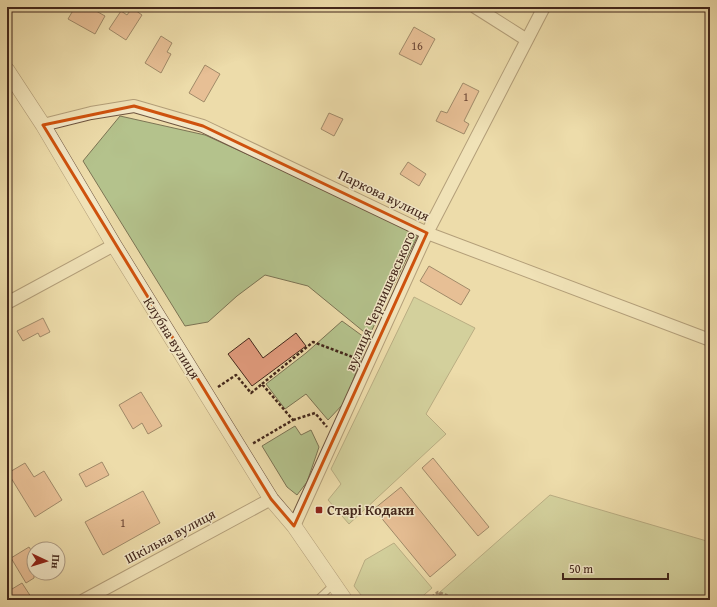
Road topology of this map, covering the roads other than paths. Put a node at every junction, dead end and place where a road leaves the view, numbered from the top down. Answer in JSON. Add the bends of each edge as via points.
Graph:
{"nodes":[{"id":1,"x":474,"y":7,"type":"edge"},
{"id":2,"x":544,"y":7,"type":"edge"},
{"id":3,"x":527,"y":40,"type":"junction"},
{"id":4,"x":7,"y":70,"type":"edge"},
{"id":5,"x":43,"y":125,"type":"junction"},
{"id":6,"x":427,"y":233,"type":"junction"},
{"id":7,"x":114,"y":245,"type":"junction"},
{"id":8,"x":7,"y":304,"type":"edge"},
{"id":9,"x":710,"y":340,"type":"edge"},
{"id":10,"x":271,"y":499,"type":"junction"},
{"id":11,"x":294,"y":526,"type":"junction"},
{"id":12,"x":334,"y":584,"type":"junction"},
{"id":13,"x":84,"y":600,"type":"edge"},
{"id":14,"x":317,"y":600,"type":"edge"},
{"id":15,"x":345,"y":600,"type":"edge"}],
"edges":[{"from":1,"to":3,"type":"street"},
{"from":2,"to":3,"type":"street","name":"вулиця Чернишевського"},
{"from":3,"to":6,"type":"street","name":"вулиця Чернишевського"},
{"from":4,"to":5,"type":"street","name":"Клубна вулиця"},
{"from":5,"to":6,"type":"street","name":"Паркова вулиця","via":[[134,106],[203,126]]},
{"from":5,"to":7,"type":"street","name":"Клубна вулиця"},
{"from":6,"to":9,"type":"street","name":"Паркова вулиця"},
{"from":6,"to":11,"type":"street","name":"вулиця Чернишевського"},
{"from":7,"to":8,"type":"street"},
{"from":7,"to":10,"type":"street","name":"Клубна вулиця"},
{"from":10,"to":11,"type":"street","name":"Клубна вулиця"},
{"from":10,"to":13,"type":"street","name":"Шкільна вулиця"},
{"from":11,"to":12,"type":"street","name":"Клубна вулиця"},
{"from":12,"to":14,"type":"lane"},
{"from":12,"to":15,"type":"street","name":"Клубна вулиця"}]}
